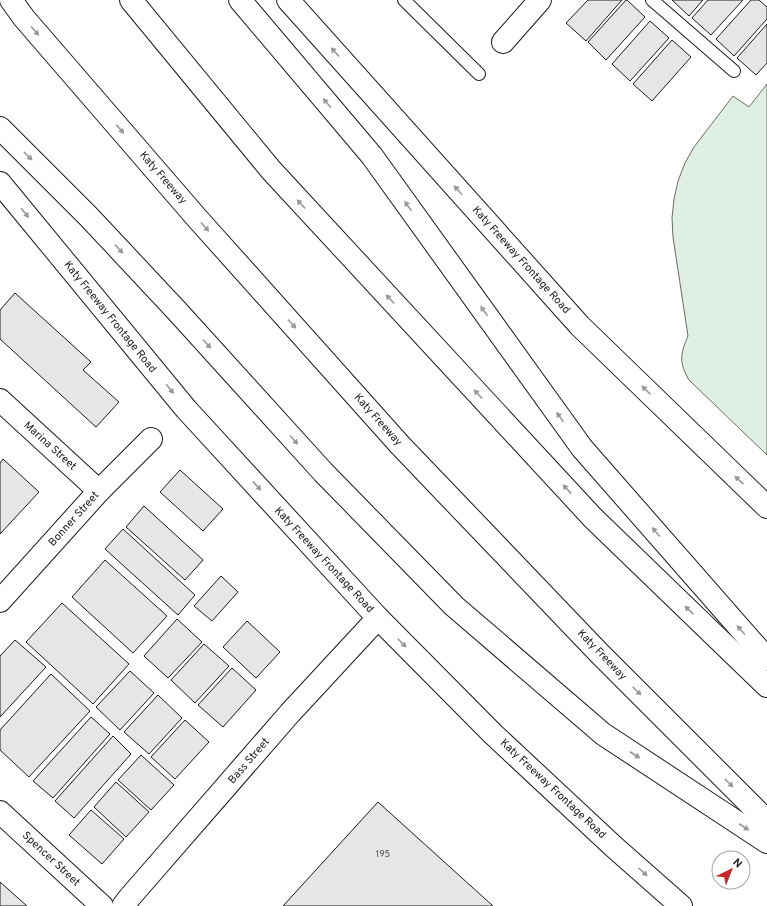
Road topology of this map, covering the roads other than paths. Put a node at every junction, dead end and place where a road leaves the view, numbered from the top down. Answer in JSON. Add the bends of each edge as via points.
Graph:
{"nodes":[{"id":1,"x":11,"y":0,"type":"edge"},
{"id":2,"x":131,"y":0,"type":"edge"},
{"id":3,"x":240,"y":0,"type":"edge"},
{"id":4,"x":288,"y":0,"type":"edge"},
{"id":5,"x":404,"y":0,"type":"edge"},
{"id":6,"x":540,"y":0,"type":"edge"},
{"id":7,"x":652,"y":0,"type":"edge"},
{"id":8,"x":502,"y":42,"type":"dead end"},
{"id":9,"x":734,"y":71,"type":"dead end"},
{"id":10,"x":479,"y":74,"type":"dead end"},
{"id":11,"x":0,"y":128,"type":"edge"},
{"id":12,"x":0,"y":183,"type":"edge"},
{"id":13,"x":0,"y":400,"type":"edge"},
{"id":14,"x":151,"y":439,"type":"dead end"},
{"id":15,"x":99,"y":491,"type":"junction"},
{"id":16,"x":767,"y":507,"type":"edge"},
{"id":17,"x":0,"y":601,"type":"edge"},
{"id":18,"x":378,"y":618,"type":"junction"},
{"id":19,"x":767,"y":659,"type":"edge"},
{"id":20,"x":767,"y":686,"type":"edge"},
{"id":21,"x":0,"y":812,"type":"edge"},
{"id":22,"x":767,"y":821,"type":"edge"},
{"id":23,"x":767,"y":842,"type":"edge"},
{"id":24,"x":102,"y":906,"type":"edge"},
{"id":25,"x":123,"y":906,"type":"edge"},
{"id":26,"x":681,"y":906,"type":"edge"}],
"edges":[{"from":1,"to":22,"type":"main road","name":"Katy Freeway","one_way":true,"via":[[196,217],[400,445],[600,654]]},
{"from":20,"to":2,"type":"main road","one_way":true,"via":[[593,518],[271,170]]},
{"from":19,"to":3,"type":"main road","one_way":true,"via":[[582,448],[372,156]]},
{"from":16,"to":4,"type":"main road","name":"Katy Freeway Frontage Road","one_way":true,"via":[[580,326]]},
{"from":5,"to":10,"type":"lane"},
{"from":6,"to":8,"type":"main road"},
{"from":7,"to":9,"type":"lane"},
{"from":11,"to":23,"type":"main road","one_way":true,"via":[[89,217],[323,472],[454,606],[603,734]]},
{"from":12,"to":18,"type":"main road","name":"Katy Freeway Frontage Road","one_way":true,"via":[[186,409]]},
{"from":13,"to":15,"type":"main road","name":"Marina Street"},
{"from":14,"to":15,"type":"main road","name":"Bonner Street"},
{"from":15,"to":17,"type":"main road","name":"Bonner Street"},
{"from":18,"to":25,"type":"main road","name":"Bass Street","via":[[290,713]]},
{"from":18,"to":26,"type":"main road","name":"Katy Freeway Frontage Road","one_way":true,"via":[[494,734]]},
{"from":21,"to":24,"type":"main road","name":"Spencer Street"}]}
